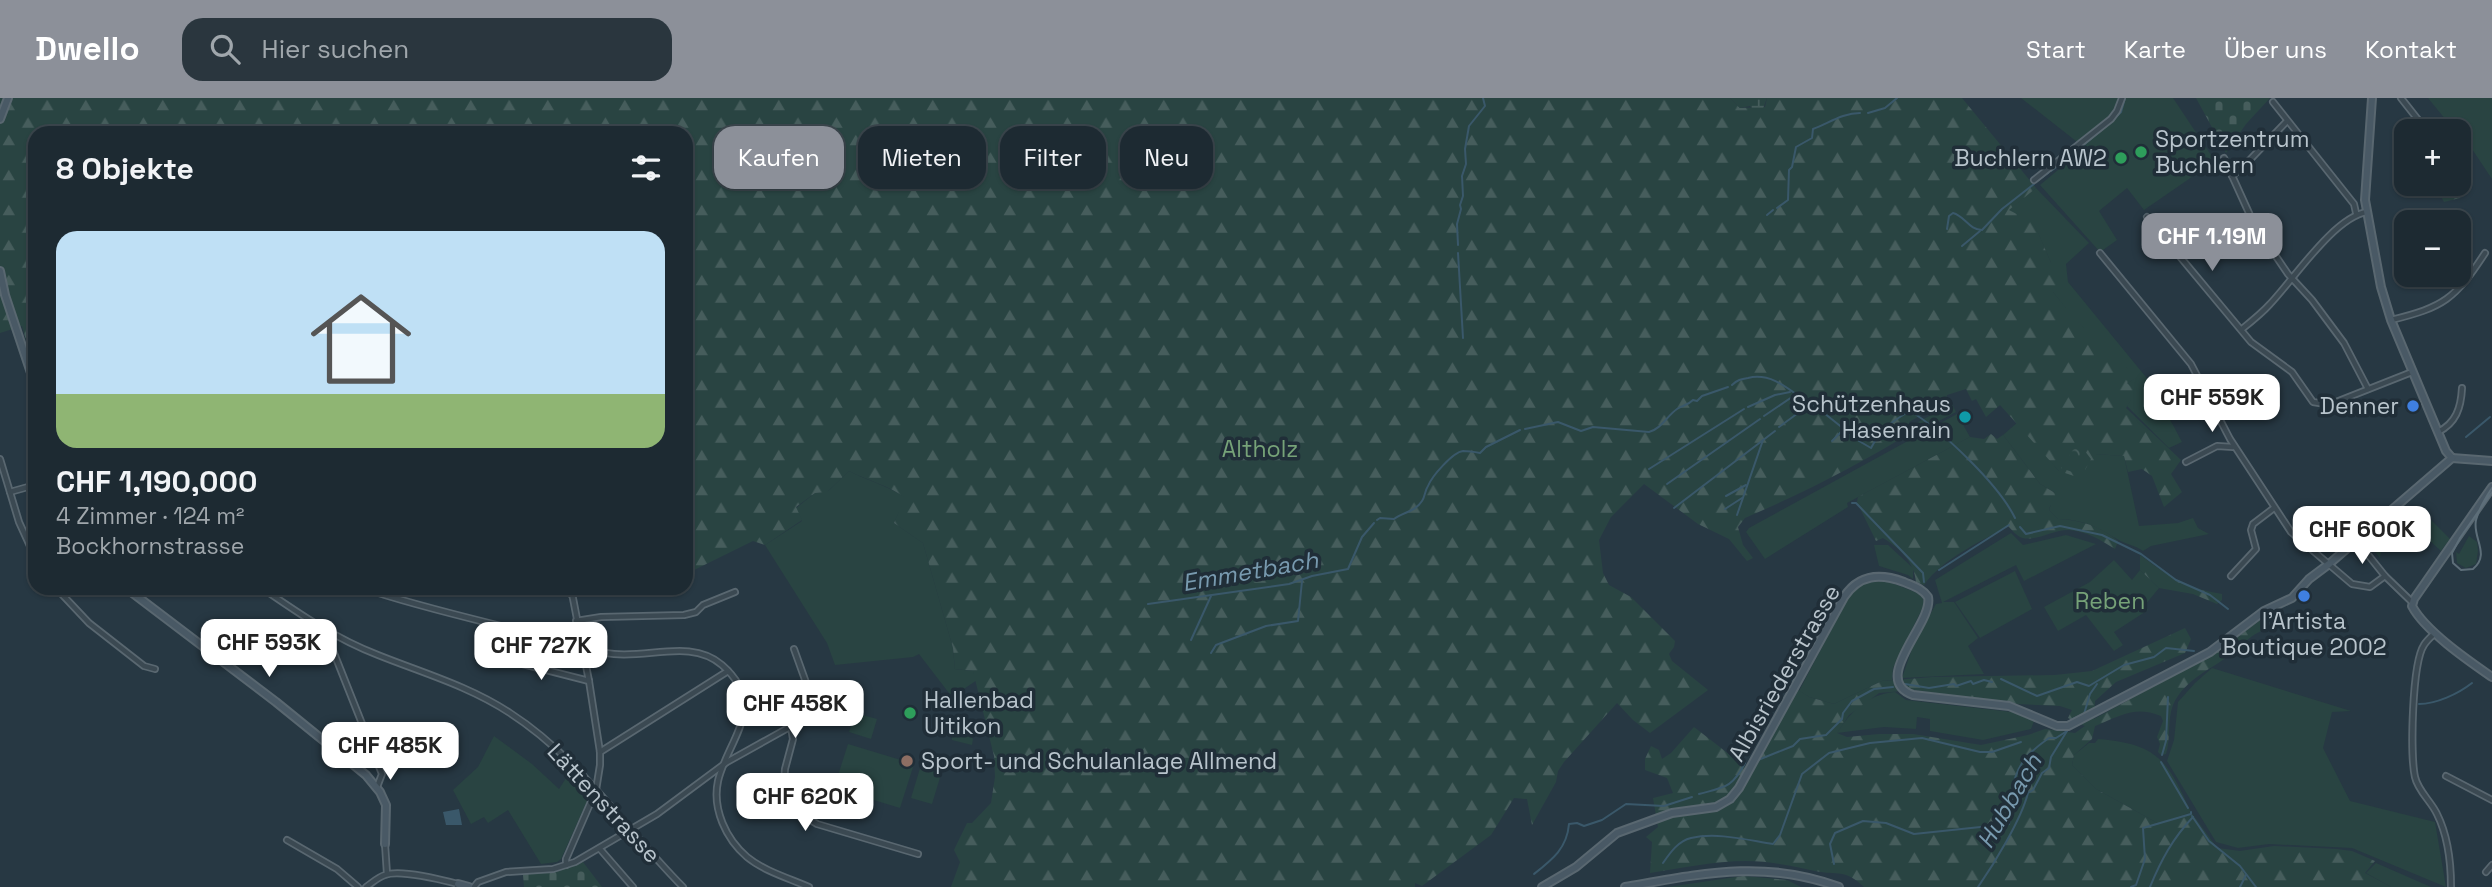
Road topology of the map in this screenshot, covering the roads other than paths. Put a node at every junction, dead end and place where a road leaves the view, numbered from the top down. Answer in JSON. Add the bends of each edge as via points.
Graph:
{"nodes":[{"id":1,"x":8,"y":98,"type":"edge"},
{"id":2,"x":2122,"y":98,"type":"edge"},
{"id":3,"x":2372,"y":98,"type":"edge"},
{"id":4,"x":2401,"y":98,"type":"edge"},
{"id":5,"x":2273,"y":102,"type":"dead end"},
{"id":6,"x":0,"y":119,"type":"edge"},
{"id":7,"x":2418,"y":119,"type":"edge"},
{"id":8,"x":2287,"y":121,"type":"junction"},
{"id":9,"x":2224,"y":158,"type":"dead end"},
{"id":10,"x":2232,"y":176,"type":"junction"},
{"id":11,"x":2034,"y":180,"type":"dead end"},
{"id":12,"x":2367,"y":212,"type":"junction"},
{"id":13,"x":2356,"y":213,"type":"junction"},
{"id":14,"x":2147,"y":217,"type":"dead end"},
{"id":15,"x":2099,"y":253,"type":"dead end"},
{"id":16,"x":2485,"y":253,"type":"dead end"},
{"id":17,"x":0,"y":271,"type":"edge"},
{"id":18,"x":2293,"y":279,"type":"junction"},
{"id":19,"x":2391,"y":320,"type":"junction"},
{"id":20,"x":2242,"y":330,"type":"junction"},
{"id":21,"x":28,"y":364,"type":"edge"},
{"id":22,"x":2412,"y":372,"type":"junction"},
{"id":23,"x":2462,"y":388,"type":"dead end"},
{"id":24,"x":2368,"y":389,"type":"junction"},
{"id":25,"x":2438,"y":432,"type":"junction"},
{"id":26,"x":2234,"y":447,"type":"junction"},
{"id":27,"x":0,"y":458,"type":"edge"},
{"id":28,"x":2452,"y":458,"type":"junction"},
{"id":29,"x":2492,"y":461,"type":"edge"},
{"id":30,"x":2186,"y":462,"type":"dead end"},
{"id":31,"x":28,"y":487,"type":"edge"},
{"id":32,"x":2492,"y":487,"type":"edge"},
{"id":33,"x":10,"y":492,"type":"junction"},
{"id":34,"x":2274,"y":508,"type":"junction"},
{"id":35,"x":2357,"y":541,"type":"junction"},
{"id":36,"x":28,"y":542,"type":"edge"},
{"id":37,"x":2329,"y":564,"type":"junction"},
{"id":38,"x":2231,"y":576,"type":"dead end"},
{"id":39,"x":2385,"y":576,"type":"junction"},
{"id":40,"x":736,"y":592,"type":"dead end"},
{"id":41,"x":63,"y":595,"type":"edge"},
{"id":42,"x":135,"y":595,"type":"edge"},
{"id":43,"x":273,"y":595,"type":"edge"},
{"id":44,"x":389,"y":595,"type":"edge"},
{"id":45,"x":572,"y":595,"type":"edge"},
{"id":46,"x":2412,"y":601,"type":"junction"},
{"id":47,"x":576,"y":621,"type":"junction"},
{"id":48,"x":331,"y":632,"type":"junction"},
{"id":49,"x":2436,"y":632,"type":"junction"},
{"id":50,"x":582,"y":648,"type":"junction"},
{"id":51,"x":794,"y":649,"type":"dead end"},
{"id":52,"x":499,"y":658,"type":"dead end"},
{"id":53,"x":155,"y":668,"type":"dead end"},
{"id":54,"x":728,"y":671,"type":"junction"},
{"id":55,"x":2492,"y":677,"type":"edge"},
{"id":56,"x":589,"y":681,"type":"junction"},
{"id":57,"x":849,"y":694,"type":"dead end"},
{"id":58,"x":817,"y":713,"type":"junction"},
{"id":59,"x":791,"y":727,"type":"junction"},
{"id":60,"x":366,"y":734,"type":"junction"},
{"id":61,"x":600,"y":752,"type":"junction"},
{"id":62,"x":453,"y":756,"type":"dead end"},
{"id":63,"x":727,"y":762,"type":"junction"},
{"id":64,"x":2446,"y":776,"type":"dead end"},
{"id":65,"x":377,"y":787,"type":"junction"},
{"id":66,"x":596,"y":790,"type":"junction"},
{"id":67,"x":2492,"y":800,"type":"edge"},
{"id":68,"x":631,"y":830,"type":"junction"},
{"id":69,"x":287,"y":840,"type":"dead end"},
{"id":70,"x":385,"y":844,"type":"joint"},
{"id":71,"x":600,"y":849,"type":"junction"},
{"id":72,"x":918,"y":854,"type":"dead end"},
{"id":73,"x":566,"y":865,"type":"junction"},
{"id":74,"x":2492,"y":865,"type":"edge"},
{"id":75,"x":2486,"y":872,"type":"dead end"},
{"id":76,"x":387,"y":874,"type":"junction"},
{"id":77,"x":458,"y":886,"type":"edge"},
{"id":78,"x":358,"y":887,"type":"edge"},
{"id":79,"x":366,"y":887,"type":"edge"},
{"id":80,"x":471,"y":887,"type":"edge"},
{"id":81,"x":633,"y":887,"type":"edge"},
{"id":82,"x":682,"y":887,"type":"edge"},
{"id":83,"x":809,"y":887,"type":"edge"},
{"id":84,"x":1542,"y":887,"type":"edge"},
{"id":85,"x":1625,"y":887,"type":"edge"},
{"id":86,"x":1839,"y":887,"type":"edge"},
{"id":87,"x":2451,"y":887,"type":"edge"}],
"edges":[{"from":1,"to":6,"type":"main road"},
{"from":2,"to":11,"type":"street","via":[[2111,119]]},
{"from":3,"to":12,"type":"main road"},
{"from":4,"to":7,"type":"street"},
{"from":5,"to":8,"type":"street"},
{"from":8,"to":10,"type":"street"},
{"from":8,"to":13,"type":"street","via":[[2354,204]]},
{"from":9,"to":10,"type":"street"},
{"from":10,"to":18,"type":"street","via":[[2254,224]]},
{"from":12,"to":13,"type":"street"},
{"from":12,"to":19,"type":"main road"},
{"from":13,"to":18,"type":"street","via":[[2327,238]]},
{"from":14,"to":20,"type":"street"},
{"from":15,"to":26,"type":"street","via":[[2190,364]]},
{"from":16,"to":19,"type":"street","via":[[2465,283],[2446,300],[2429,310]]},
{"from":17,"to":21,"type":"main road"},
{"from":18,"to":20,"type":"street"},
{"from":18,"to":24,"type":"street","via":[[2344,343]]},
{"from":19,"to":22,"type":"main road"},
{"from":20,"to":24,"type":"street","via":[[2261,351],[2292,372],[2313,402],[2332,403]]},
{"from":22,"to":24,"type":"street"},
{"from":22,"to":25,"type":"main road"},
{"from":23,"to":25,"type":"street","via":[[2454,421]]},
{"from":25,"to":28,"type":"main road"},
{"from":26,"to":30,"type":"street","via":[[2217,446]]},
{"from":26,"to":34,"type":"street"},
{"from":27,"to":33,"type":"street"},
{"from":28,"to":29,"type":"main road"},
{"from":28,"to":35,"type":"main road","name":"Albisriederstrasse"},
{"from":31,"to":33,"type":"street"},
{"from":32,"to":46,"type":"main road"},
{"from":33,"to":36,"type":"street"},
{"from":34,"to":37,"type":"street","via":[[2291,532]]},
{"from":34,"to":38,"type":"street","via":[[2253,524],[2256,549]]},
{"from":35,"to":37,"type":"main road","name":"Albisriederstrasse"},
{"from":35,"to":39,"type":"street"},
{"from":37,"to":39,"type":"street","via":[[2356,587],[2370,587]]},
{"from":37,"to":84,"type":"main road","name":"Albisriederstrasse","via":[[2292,598],[2264,611],[2210,652],[2064,727],[2015,708],[1906,693],[1898,681],[1899,670],[1928,610],[1928,597],[1894,578],[1866,578],[1844,597],[1730,799],[1716,807],[1672,813],[1626,829]]},
{"from":39,"to":46,"type":"street"},
{"from":40,"to":47,"type":"street","via":[[684,615]]},
{"from":41,"to":53,"type":"street","via":[[89,623],[144,666]]},
{"from":42,"to":65,"type":"main road","via":[[303,723]]},
{"from":43,"to":48,"type":"street","name":"Lättenstrasse"},
{"from":44,"to":50,"type":"street"},
{"from":45,"to":47,"type":"street"},
{"from":46,"to":49,"type":"main road","via":[[2417,615]]},
{"from":47,"to":50,"type":"street"},
{"from":48,"to":60,"type":"street","via":[[330,643]]},
{"from":48,"to":66,"type":"street","name":"Lättenstrasse","via":[[509,712],[548,740]]},
{"from":49,"to":55,"type":"main road"},
{"from":49,"to":87,"type":"street","via":[[2422,649],[2414,689],[2414,768],[2417,783],[2444,832]]},
{"from":50,"to":54,"type":"street","via":[[616,654],[692,652],[715,659]]},
{"from":50,"to":56,"type":"street"},
{"from":51,"to":58,"type":"street"},
{"from":52,"to":56,"type":"street"},
{"from":54,"to":61,"type":"street"},
{"from":54,"to":63,"type":"street","via":[[741,694],[744,715]]},
{"from":56,"to":61,"type":"street"},
{"from":57,"to":58,"type":"street"},
{"from":58,"to":59,"type":"street"},
{"from":59,"to":63,"type":"street"},
{"from":59,"to":72,"type":"street","via":[[784,783],[799,813],[817,824]]},
{"from":60,"to":62,"type":"street","via":[[388,727],[398,729]]},
{"from":60,"to":65,"type":"street","via":[[382,774]]},
{"from":61,"to":66,"type":"street"},
{"from":63,"to":68,"type":"street"},
{"from":63,"to":83,"type":"street","via":[[717,784],[723,826],[747,857]]},
{"from":64,"to":67,"type":"street"},
{"from":65,"to":70,"type":"main road","via":[[387,814]]},
{"from":66,"to":68,"type":"street","name":"Lättenstrasse"},
{"from":66,"to":73,"type":"street"},
{"from":68,"to":71,"type":"street"},
{"from":68,"to":82,"type":"street","name":"Lättenstrasse"},
{"from":69,"to":78,"type":"street"},
{"from":70,"to":76,"type":"street"},
{"from":71,"to":73,"type":"street"},
{"from":71,"to":81,"type":"street"},
{"from":73,"to":80,"type":"street","via":[[506,872]]},
{"from":74,"to":75,"type":"street"},
{"from":76,"to":77,"type":"street","via":[[428,877]]},
{"from":76,"to":79,"type":"street"},
{"from":77,"to":80,"type":"main road"},
{"from":85,"to":86,"type":"main road","via":[[1749,869],[1798,875]]}]}
